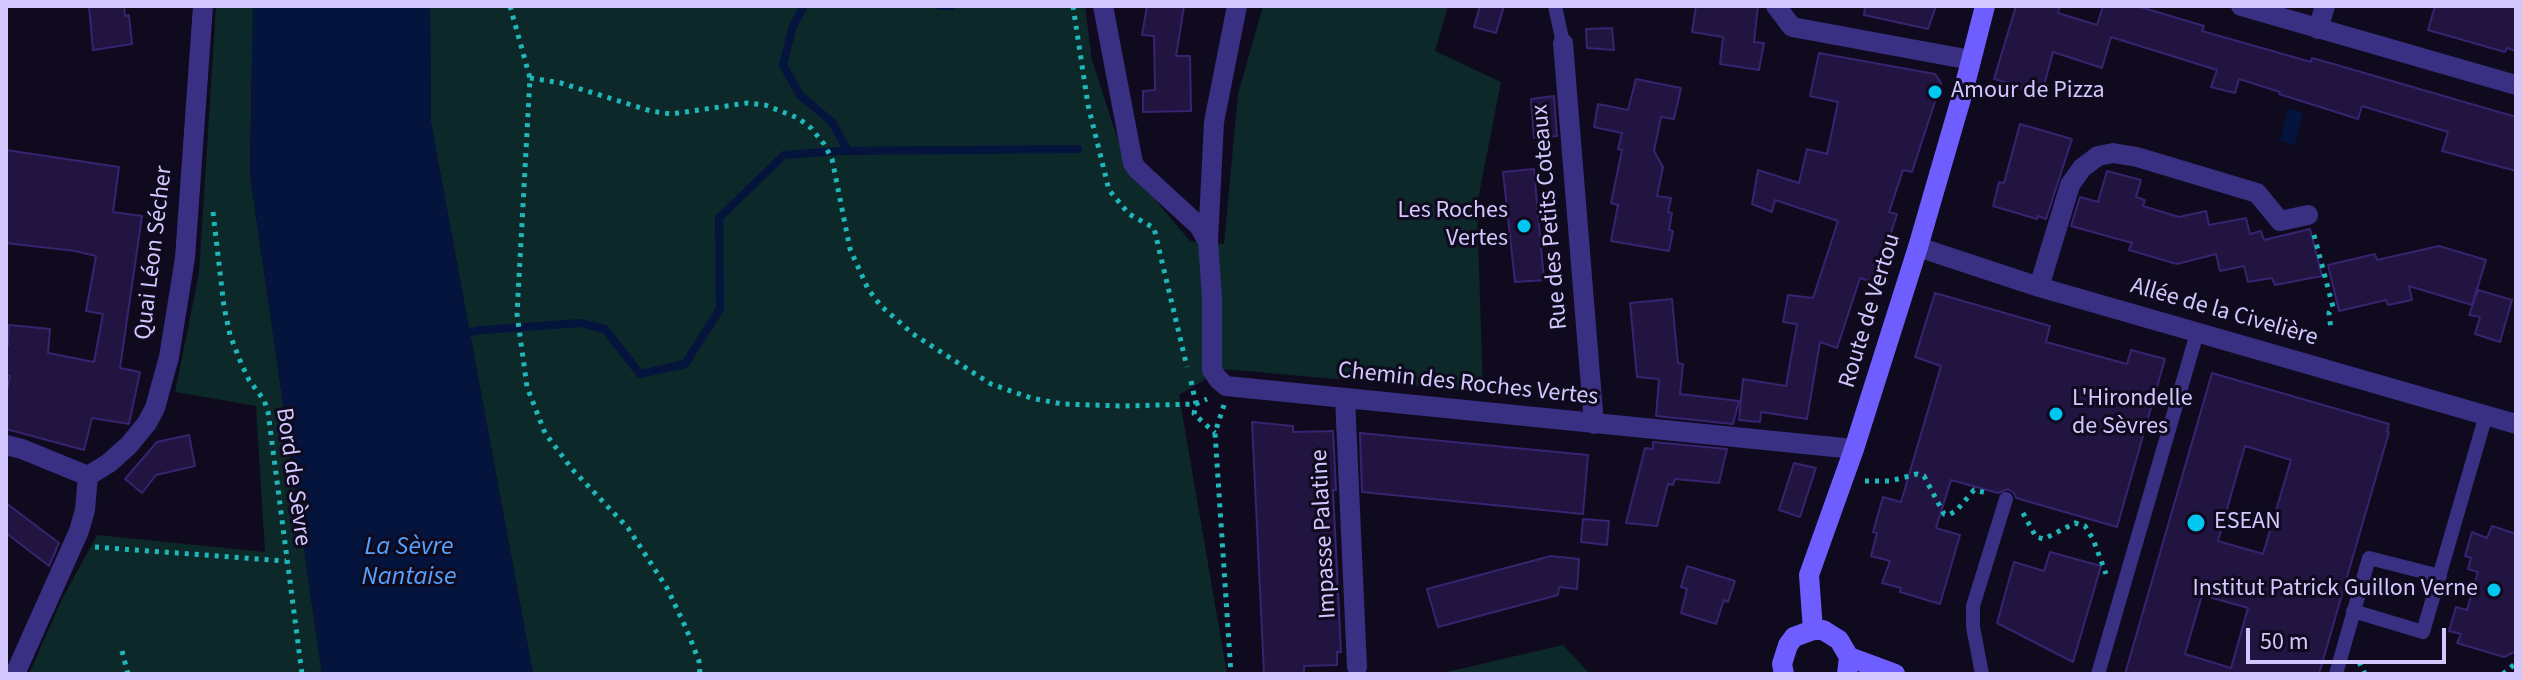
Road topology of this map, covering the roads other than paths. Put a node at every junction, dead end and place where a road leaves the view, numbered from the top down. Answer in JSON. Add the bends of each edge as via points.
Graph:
{"nodes":[{"id":1,"x":203,"y":6,"type":"edge"},
{"id":2,"x":1103,"y":6,"type":"edge"},
{"id":3,"x":1237,"y":6,"type":"edge"},
{"id":4,"x":1555,"y":6,"type":"edge"},
{"id":5,"x":1776,"y":6,"type":"edge"},
{"id":6,"x":1985,"y":6,"type":"edge"},
{"id":7,"x":2241,"y":6,"type":"edge"},
{"id":8,"x":2325,"y":6,"type":"edge"},
{"id":9,"x":2318,"y":29,"type":"junction"},
{"id":10,"x":1563,"y":43,"type":"joint"},
{"id":11,"x":1971,"y":60,"type":"junction"},
{"id":12,"x":2516,"y":85,"type":"edge"},
{"id":13,"x":2308,"y":215,"type":"road end"},
{"id":14,"x":1208,"y":241,"type":"junction"},
{"id":15,"x":1918,"y":247,"type":"junction"},
{"id":16,"x":2039,"y":287,"type":"junction"},
{"id":17,"x":2197,"y":333,"type":"junction"},
{"id":18,"x":1345,"y":398,"type":"junction"},
{"id":19,"x":2486,"y":415,"type":"junction"},
{"id":20,"x":1594,"y":424,"type":"junction"},
{"id":21,"x":2516,"y":424,"type":"edge"},
{"id":22,"x":6,"y":445,"type":"edge"},
{"id":23,"x":1854,"y":449,"type":"junction"},
{"id":24,"x":88,"y":476,"type":"junction"},
{"id":25,"x":2006,"y":499,"type":"dead end"},
{"id":26,"x":2440,"y":576,"type":"junction"},
{"id":27,"x":2353,"y":611,"type":"junction"},
{"id":28,"x":1813,"y":630,"type":"junction"},
{"id":29,"x":1848,"y":666,"type":"edge"},
{"id":30,"x":1357,"y":667,"type":"dead end"},
{"id":31,"x":15,"y":674,"type":"edge"},
{"id":32,"x":1784,"y":674,"type":"edge"},
{"id":33,"x":1895,"y":674,"type":"edge"},
{"id":34,"x":1982,"y":674,"type":"edge"},
{"id":35,"x":2098,"y":674,"type":"edge"},
{"id":36,"x":2336,"y":674,"type":"edge"}],
"edges":[{"from":1,"to":24,"type":"street","name":"Quai Léon Sécher","via":[[185,258],[169,357],[147,423],[119,454]]},
{"from":2,"to":14,"type":"street","via":[[1133,163],[1186,212]]},
{"from":3,"to":14,"type":"street","name":"Chemin des Roches Vertes","via":[[1214,122]]},
{"from":4,"to":10,"type":"lane","name":"Rue des Petits Coteaux"},
{"from":5,"to":11,"type":"street","via":[[1792,27]]},
{"from":6,"to":11,"type":"main road","name":"Route de Vertou"},
{"from":7,"to":9,"type":"street"},
{"from":8,"to":9,"type":"street"},
{"from":9,"to":12,"type":"street"},
{"from":10,"to":20,"type":"street","name":"Rue des Petits Coteaux"},
{"from":11,"to":15,"type":"main road","name":"Route de Vertou"},
{"from":13,"to":16,"type":"street","via":[[2280,221],[2257,193],[2137,157],[2098,156],[2070,185]]},
{"from":14,"to":18,"type":"street","name":"Chemin des Roches Vertes","via":[[1212,370],[1218,379],[1226,386]]},
{"from":15,"to":16,"type":"street","name":"Allée de la Civelière"},
{"from":15,"to":23,"type":"main road","name":"Route de Vertou"},
{"from":16,"to":17,"type":"street","name":"Allée de la Civelière"},
{"from":17,"to":19,"type":"street","name":"Allée de la Civelière"},
{"from":17,"to":35,"type":"lane"},
{"from":18,"to":20,"type":"street","name":"Chemin des Roches Vertes"},
{"from":18,"to":30,"type":"street","name":"Impasse Palatine"},
{"from":19,"to":21,"type":"street","name":"Allée de la Civelière"},
{"from":19,"to":26,"type":"lane"},
{"from":20,"to":23,"type":"street","name":"Chemin des Roches Vertes"},
{"from":22,"to":24,"type":"street"},
{"from":23,"to":28,"type":"main road","name":"Route de Vertou","via":[[1809,575]]},
{"from":24,"to":31,"type":"street","via":[[85,510],[73,545]]},
{"from":25,"to":34,"type":"lane","via":[[1973,606]]},
{"from":26,"to":27,"type":"lane","via":[[2369,558]]},
{"from":26,"to":27,"type":"lane","via":[[2423,632]]},
{"from":27,"to":36,"type":"lane"},
{"from":28,"to":29,"type":"main road","via":[[1832,634],[1846,648]]},
{"from":28,"to":32,"type":"main road","via":[[1788,645]]},
{"from":29,"to":33,"type":"main road"}]}
